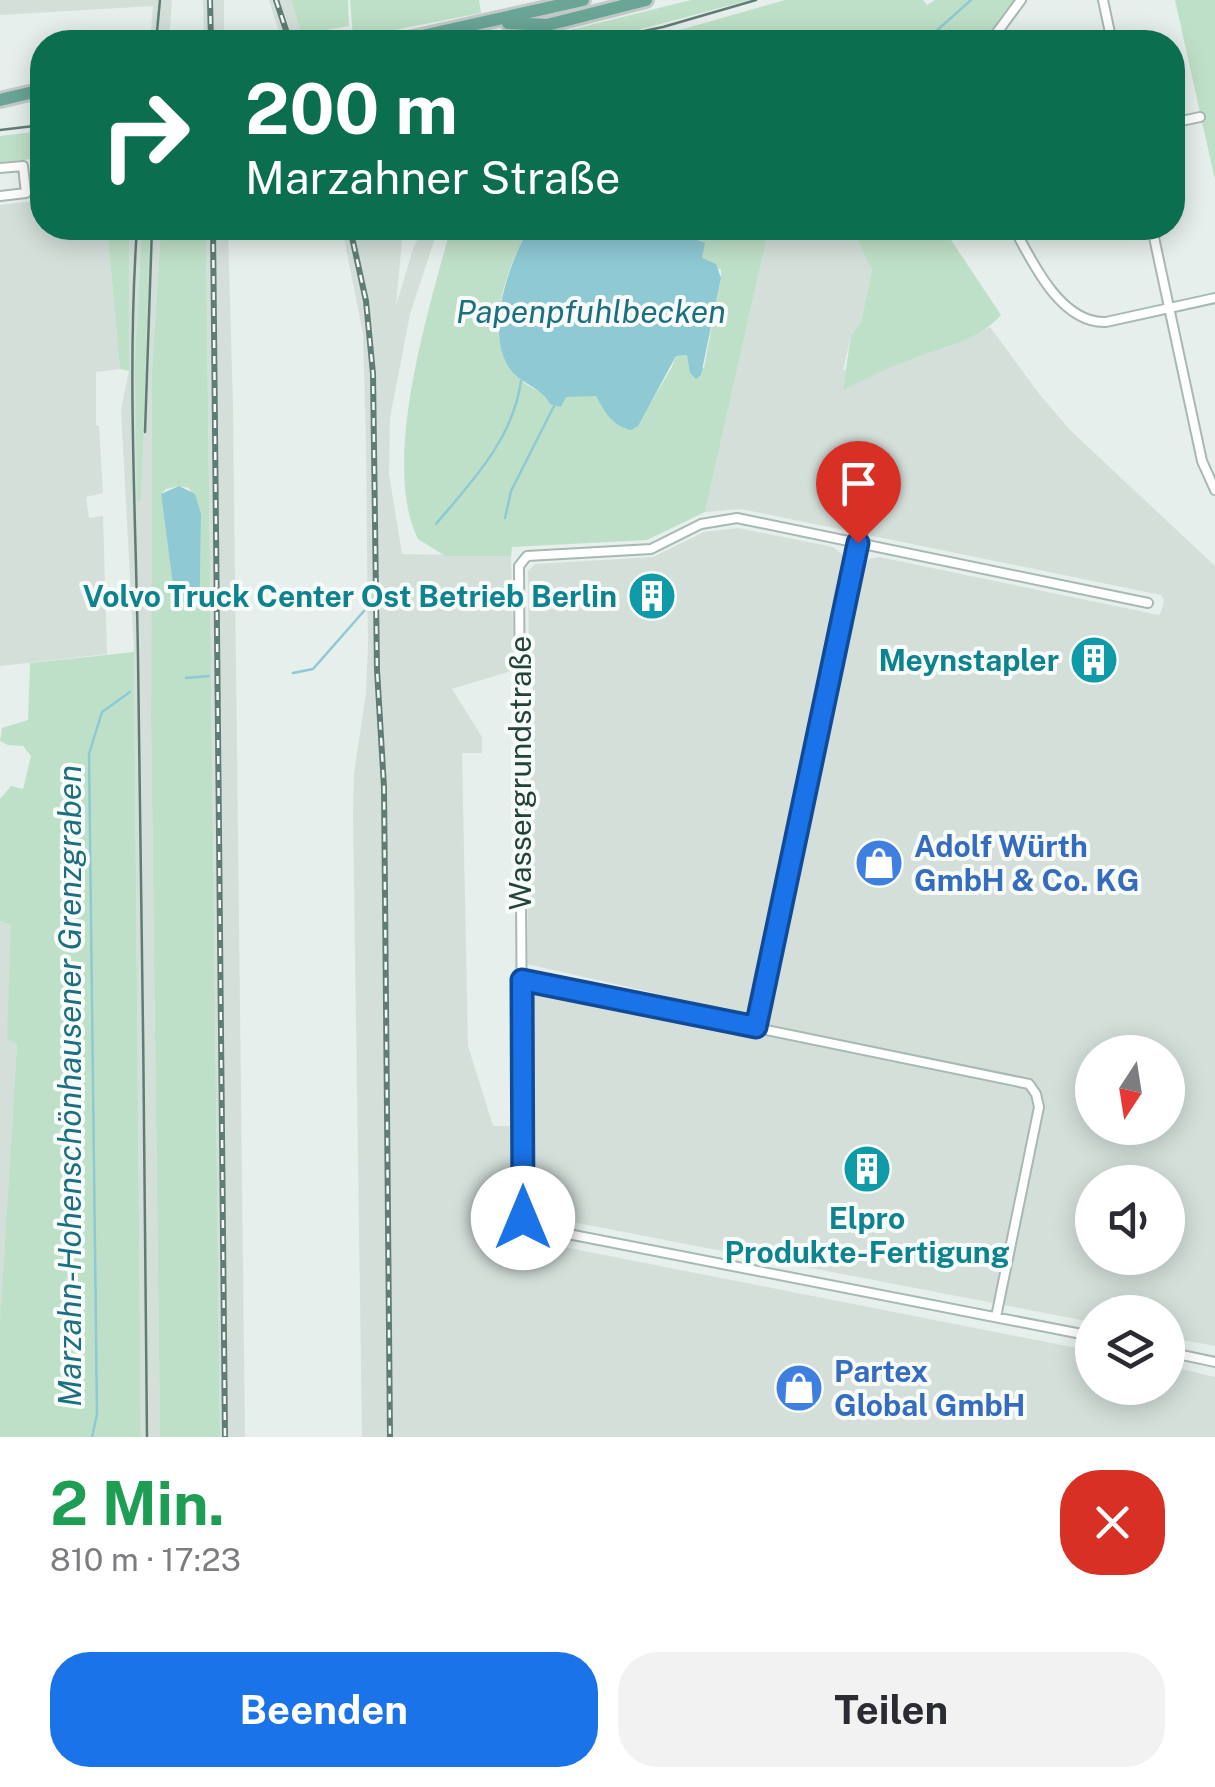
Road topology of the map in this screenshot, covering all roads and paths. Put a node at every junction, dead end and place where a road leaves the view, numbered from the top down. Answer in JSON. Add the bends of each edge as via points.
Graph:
{"nodes":[{"id":1,"x":583,"y":0,"type":"edge"},
{"id":2,"x":646,"y":0,"type":"edge"},
{"id":3,"x":1021,"y":0,"type":"edge"},
{"id":4,"x":1103,"y":0,"type":"edge"},
{"id":5,"x":490,"y":22,"type":"junction"},
{"id":6,"x":452,"y":30,"type":"edge"},
{"id":7,"x":998,"y":30,"type":"edge"},
{"id":8,"x":1109,"y":30,"type":"edge"},
{"id":9,"x":30,"y":93,"type":"edge"},
{"id":10,"x":0,"y":100,"type":"edge"},
{"id":11,"x":1200,"y":117,"type":"dead end"},
{"id":12,"x":1185,"y":121,"type":"edge"},
{"id":13,"x":0,"y":168,"type":"edge"},
{"id":14,"x":0,"y":196,"type":"edge"},
{"id":15,"x":1021,"y":240,"type":"edge"},
{"id":16,"x":1154,"y":240,"type":"edge"},
{"id":17,"x":1215,"y":298,"type":"edge"},
{"id":18,"x":1168,"y":308,"type":"junction"},
{"id":19,"x":1215,"y":490,"type":"edge"},
{"id":20,"x":858,"y":543,"type":"junction"},
{"id":21,"x":1148,"y":604,"type":"dead end"},
{"id":22,"x":522,"y":980,"type":"junction"},
{"id":23,"x":756,"y":1027,"type":"junction"},
{"id":24,"x":996,"y":1316,"type":"junction"},
{"id":25,"x":1075,"y":1332,"type":"edge"},
{"id":26,"x":1185,"y":1356,"type":"edge"},
{"id":27,"x":1215,"y":1362,"type":"edge"}],
"edges":[{"from":1,"to":5,"type":"main road"},
{"from":2,"to":5,"type":"main road","via":[[547,25]]},
{"from":3,"to":7,"type":"street"},
{"from":4,"to":8,"type":"street"},
{"from":5,"to":6,"type":"main road"},
{"from":9,"to":10,"type":"main road"},
{"from":11,"to":12,"type":"street"},
{"from":13,"to":14,"type":"street","via":[[23,166],[26,193]]},
{"from":15,"to":18,"type":"street","via":[[1040,274],[1079,315],[1100,323]]},
{"from":16,"to":18,"type":"street"},
{"from":17,"to":18,"type":"street"},
{"from":18,"to":19,"type":"street","via":[[1204,472]]},
{"from":20,"to":21,"type":"street"},
{"from":20,"to":22,"type":"street","name":"Wassergrundstraße","via":[[724,518],[650,549],[527,556],[519,566]]},
{"from":20,"to":23,"type":"street"},
{"from":22,"to":23,"type":"street"},
{"from":22,"to":24,"type":"street","name":"Wassergrundstraße","via":[[527,1226]]},
{"from":23,"to":24,"type":"street","via":[[1033,1089],[1039,1107]]},
{"from":24,"to":25,"type":"street"},
{"from":26,"to":27,"type":"street"}]}
